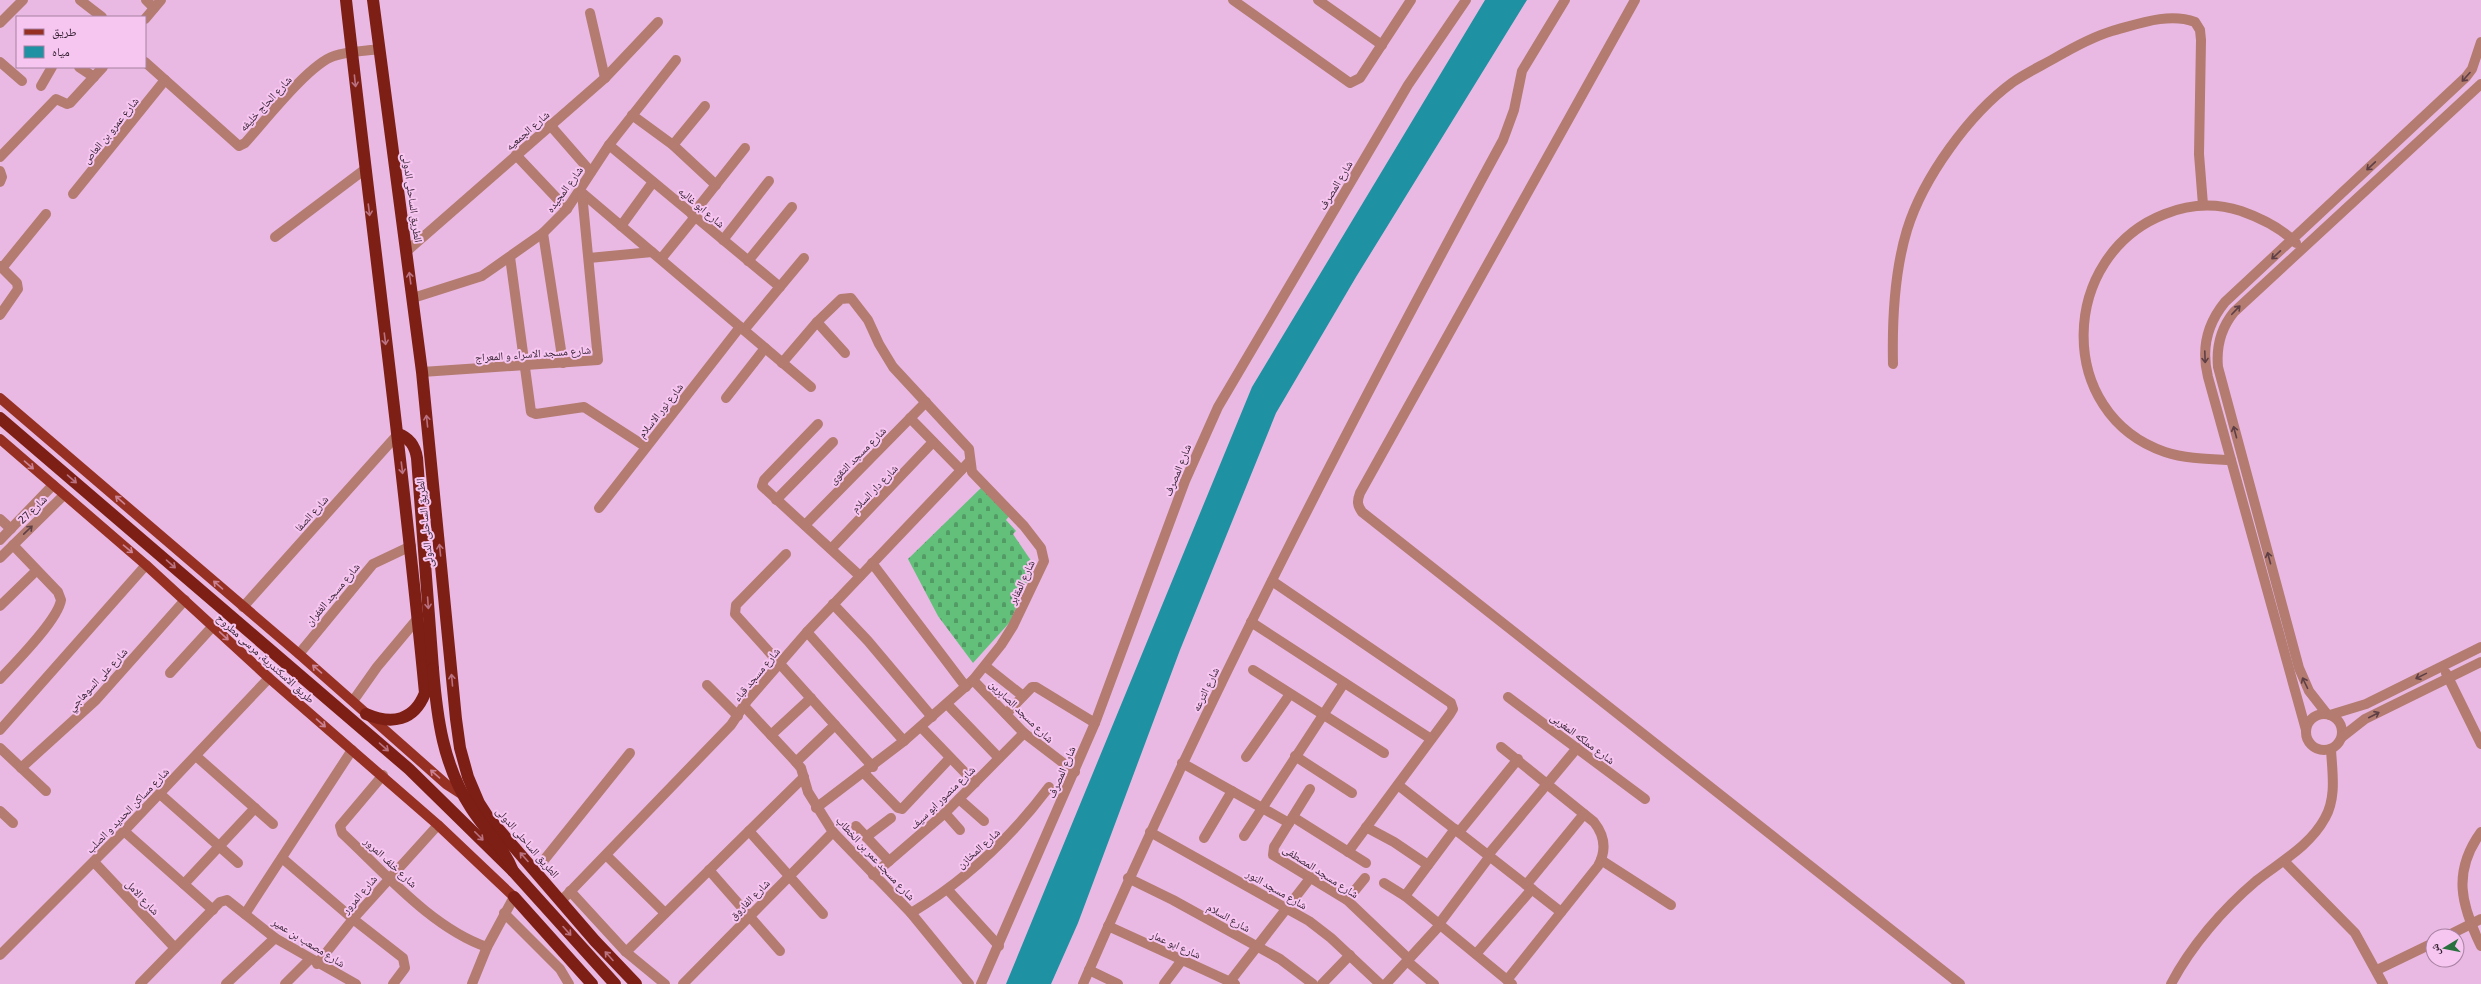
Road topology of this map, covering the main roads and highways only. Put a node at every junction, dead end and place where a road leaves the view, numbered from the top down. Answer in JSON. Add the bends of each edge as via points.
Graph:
{"nodes":[{"id":1,"x":346,"y":0,"type":"edge"},
{"id":2,"x":374,"y":0,"type":"edge"},
{"id":3,"x":0,"y":398,"type":"edge"},
{"id":4,"x":0,"y":418,"type":"edge"},
{"id":5,"x":398,"y":434,"type":"junction"},
{"id":6,"x":0,"y":439,"type":"edge"},
{"id":7,"x":366,"y":714,"type":"junction"},
{"id":8,"x":479,"y":803,"type":"junction"},
{"id":9,"x":513,"y":871,"type":"junction"},
{"id":10,"x":514,"y":897,"type":"joint"},
{"id":11,"x":613,"y":981,"type":"edge"},
{"id":12,"x":592,"y":984,"type":"edge"},
{"id":13,"x":636,"y":984,"type":"edge"}],
"edges":[{"from":1,"to":5,"type":"highway","name":"الطريق الساحلى الدولى","one_way":true,"via":[[364,170]]},
{"from":8,"to":2,"type":"highway","name":"الطريق الساحلى الدولى","one_way":true,"via":[[464,763],[458,734],[422,372]]},
{"from":7,"to":3,"type":"main road","name":"طريق الاسكندرية, مرسى مطروح","one_way":true},
{"from":4,"to":9,"type":"highway","one_way":true,"via":[[436,794]]},
{"from":5,"to":7,"type":"highway","name":"الطريق الساحلى الدولى","one_way":true,"via":[[425,693],[422,703],[415,711],[397,720],[387,721]]},
{"from":5,"to":9,"type":"highway","one_way":true,"bridge":true,"via":[[413,444],[417,458],[438,723],[450,768],[471,809],[501,846]]},
{"from":6,"to":10,"type":"main road","name":"طريق الاسكندرية, مرسى مطروح","one_way":true,"via":[[438,824]]},
{"from":8,"to":7,"type":"main road","name":"طريق الاسكندرية, مرسى مطروح","one_way":true,"via":[[446,784]]},
{"from":13,"to":8,"type":"highway","name":"الطريق الساحلى الدولى","one_way":true,"via":[[488,818]]},
{"from":9,"to":11,"type":"highway","one_way":true},
{"from":10,"to":12,"type":"highway"}]}
